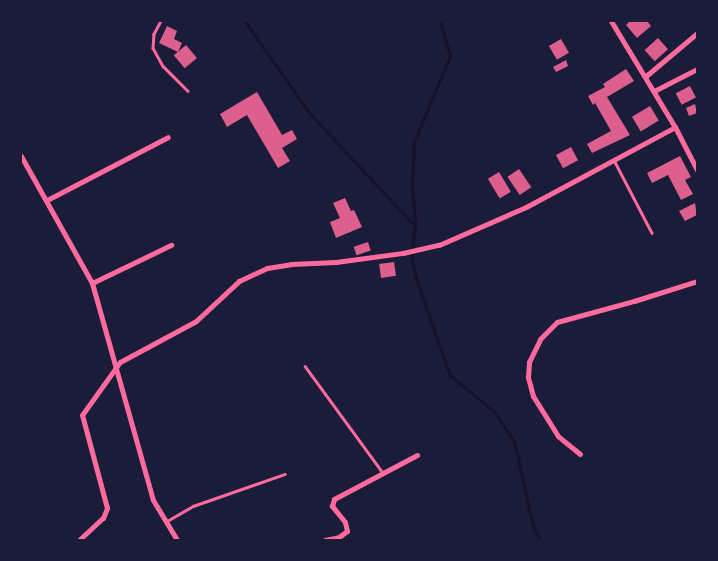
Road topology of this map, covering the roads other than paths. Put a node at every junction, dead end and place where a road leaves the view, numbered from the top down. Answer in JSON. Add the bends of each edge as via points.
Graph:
{"nodes":[{"id":1,"x":161,"y":21,"type":"edge"},
{"id":2,"x":611,"y":21,"type":"edge"},
{"id":3,"x":697,"y":32,"type":"edge"},
{"id":4,"x":697,"y":69,"type":"edge"},
{"id":5,"x":646,"y":76,"type":"junction"},
{"id":6,"x":188,"y":91,"type":"dead end"},
{"id":7,"x":654,"y":91,"type":"junction"},
{"id":8,"x":675,"y":127,"type":"junction"},
{"id":9,"x":168,"y":138,"type":"dead end"},
{"id":10,"x":21,"y":156,"type":"edge"},
{"id":11,"x":613,"y":159,"type":"junction"},
{"id":12,"x":697,"y":170,"type":"edge"},
{"id":13,"x":47,"y":200,"type":"junction"},
{"id":14,"x":652,"y":233,"type":"dead end"},
{"id":15,"x":170,"y":245,"type":"dead end"},
{"id":16,"x":697,"y":281,"type":"edge"},
{"id":17,"x":92,"y":283,"type":"junction"},
{"id":18,"x":305,"y":366,"type":"dead end"},
{"id":19,"x":116,"y":367,"type":"junction"},
{"id":20,"x":417,"y":454,"type":"dead end"},
{"id":21,"x":580,"y":454,"type":"dead end"},
{"id":22,"x":382,"y":473,"type":"junction"},
{"id":23,"x":285,"y":474,"type":"dead end"},
{"id":24,"x":166,"y":522,"type":"junction"},
{"id":25,"x":79,"y":540,"type":"edge"},
{"id":26,"x":177,"y":540,"type":"edge"},
{"id":27,"x":324,"y":540,"type":"edge"}],
"edges":[{"from":1,"to":6,"type":"lane","via":[[154,34],[153,48],[163,66]]},
{"from":2,"to":5,"type":"street"},
{"from":3,"to":5,"type":"street"},
{"from":4,"to":7,"type":"street"},
{"from":5,"to":7,"type":"street"},
{"from":7,"to":8,"type":"street"},
{"from":8,"to":11,"type":"street"},
{"from":8,"to":12,"type":"street"},
{"from":9,"to":13,"type":"street"},
{"from":10,"to":13,"type":"street"},
{"from":11,"to":14,"type":"lane"},
{"from":11,"to":19,"type":"street","via":[[526,207],[439,245],[336,262],[267,268],[239,281],[196,321]]},
{"from":13,"to":17,"type":"street"},
{"from":15,"to":17,"type":"street"},
{"from":16,"to":21,"type":"street","via":[[557,322],[540,339],[529,362],[528,377],[533,396],[558,436]]},
{"from":17,"to":19,"type":"street"},
{"from":18,"to":22,"type":"lane"},
{"from":19,"to":24,"type":"street","via":[[153,500]]},
{"from":19,"to":25,"type":"street","via":[[82,416],[107,508],[103,518]]},
{"from":20,"to":22,"type":"street"},
{"from":22,"to":27,"type":"street","via":[[334,499],[332,506],[345,522],[347,531],[339,537]]},
{"from":23,"to":24,"type":"lane","via":[[193,506]]},
{"from":24,"to":26,"type":"street"}]}
